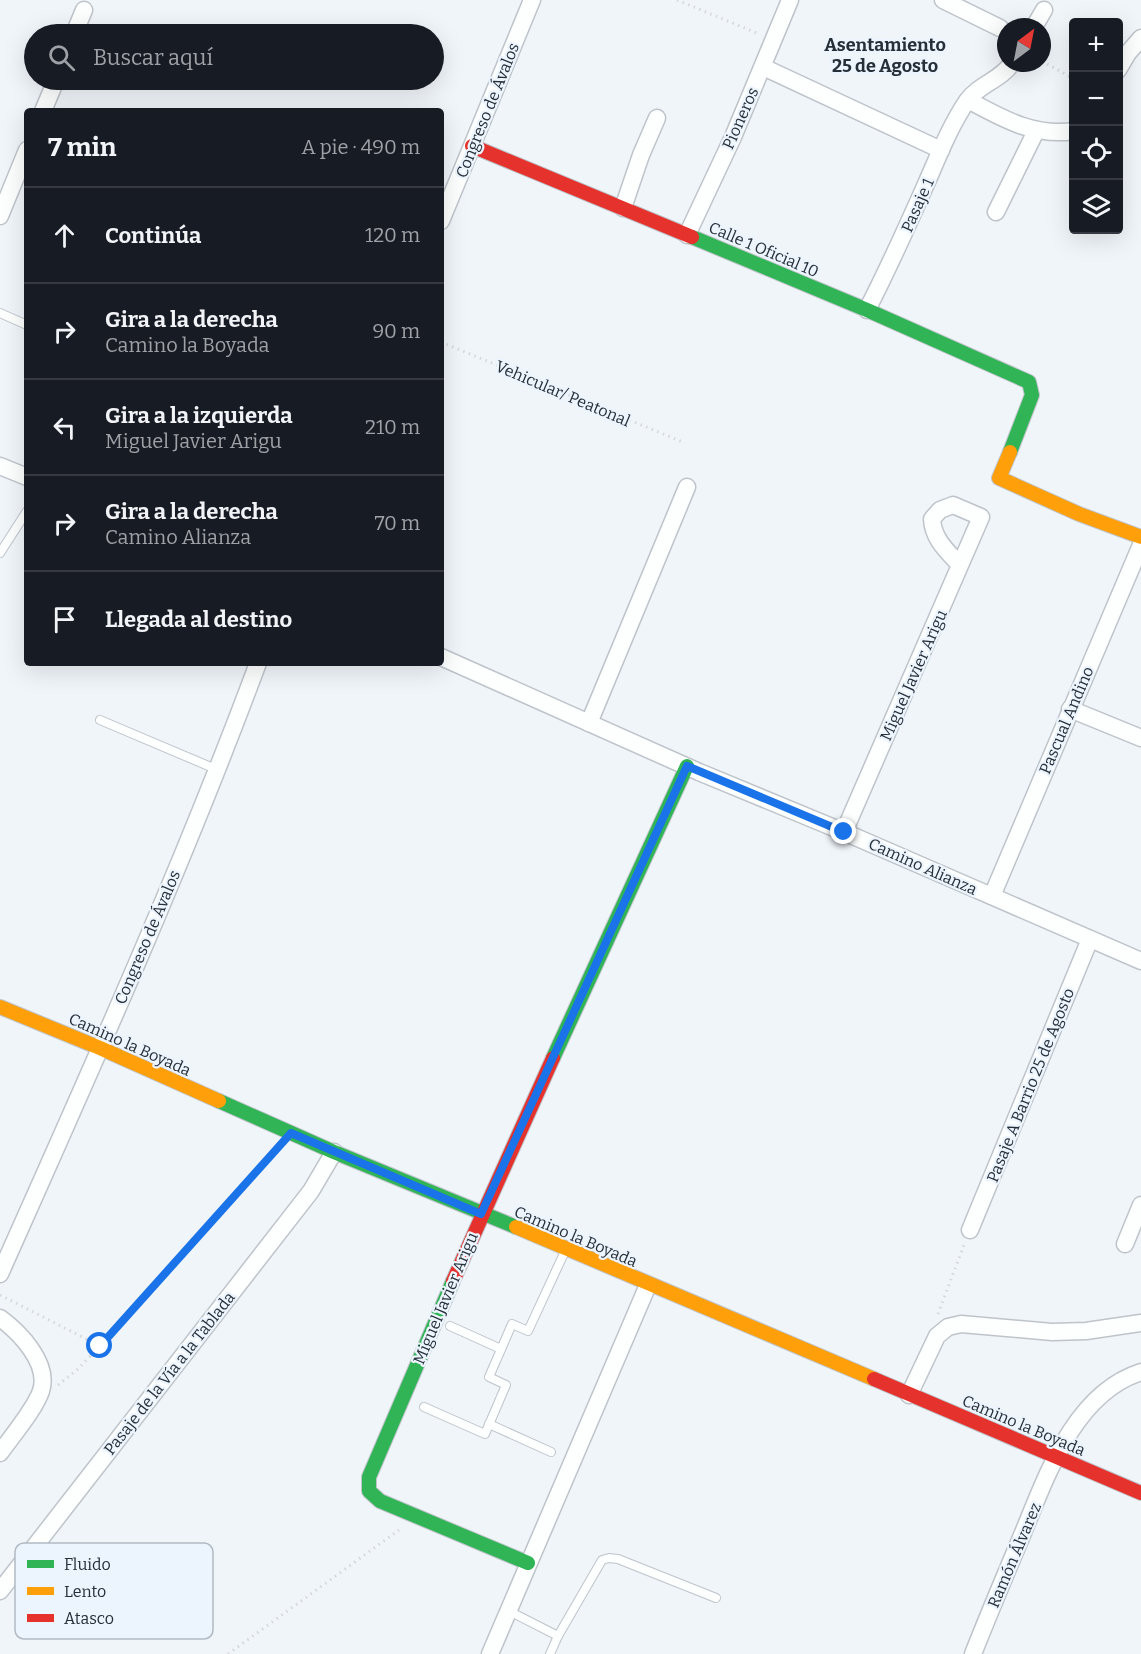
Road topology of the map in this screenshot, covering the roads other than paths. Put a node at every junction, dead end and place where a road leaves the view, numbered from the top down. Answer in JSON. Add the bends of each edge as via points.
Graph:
{"nodes":[{"id":1,"x":532,"y":0,"type":"edge"},
{"id":2,"x":790,"y":0,"type":"edge"},
{"id":3,"x":943,"y":0,"type":"edge"},
{"id":4,"x":84,"y":10,"type":"dead end"},
{"id":5,"x":1044,"y":10,"type":"dead end"},
{"id":6,"x":1039,"y":18,"type":"edge"},
{"id":7,"x":78,"y":24,"type":"edge"},
{"id":8,"x":997,"y":27,"type":"edge"},
{"id":9,"x":1141,"y":38,"type":"edge"},
{"id":10,"x":1123,"y":62,"type":"edge"},
{"id":11,"x":763,"y":67,"type":"junction"},
{"id":12,"x":1006,"y":72,"type":"edge"},
{"id":13,"x":52,"y":90,"type":"edge"},
{"id":14,"x":968,"y":100,"type":"junction"},
{"id":15,"x":44,"y":108,"type":"edge"},
{"id":16,"x":657,"y":118,"type":"dead end"},
{"id":17,"x":1036,"y":131,"type":"junction"},
{"id":18,"x":1069,"y":131,"type":"edge"},
{"id":19,"x":472,"y":146,"type":"junction"},
{"id":20,"x":941,"y":150,"type":"junction"},
{"id":21,"x":24,"y":157,"type":"edge"},
{"id":22,"x":623,"y":208,"type":"junction"},
{"id":23,"x":996,"y":212,"type":"dead end"},
{"id":24,"x":444,"y":214,"type":"edge"},
{"id":25,"x":0,"y":216,"type":"edge"},
{"id":26,"x":687,"y":235,"type":"junction"},
{"id":27,"x":867,"y":310,"type":"junction"},
{"id":28,"x":0,"y":314,"type":"edge"},
{"id":29,"x":24,"y":325,"type":"edge"},
{"id":30,"x":0,"y":466,"type":"edge"},
{"id":31,"x":24,"y":476,"type":"edge"},
{"id":32,"x":687,"y":487,"type":"dead end"},
{"id":33,"x":24,"y":515,"type":"edge"},
{"id":34,"x":1141,"y":537,"type":"edge"},
{"id":35,"x":1141,"y":545,"type":"edge"},
{"id":36,"x":0,"y":554,"type":"edge"},
{"id":37,"x":960,"y":565,"type":"junction"},
{"id":38,"x":444,"y":658,"type":"edge"},
{"id":39,"x":257,"y":666,"type":"edge"},
{"id":40,"x":1070,"y":709,"type":"junction"},
{"id":41,"x":100,"y":720,"type":"dead end"},
{"id":42,"x":589,"y":723,"type":"junction"},
{"id":43,"x":1141,"y":738,"type":"edge"},
{"id":44,"x":687,"y":766,"type":"junction"},
{"id":45,"x":218,"y":770,"type":"junction"},
{"id":46,"x":844,"y":832,"type":"junction"},
{"id":47,"x":992,"y":896,"type":"junction"},
{"id":48,"x":1090,"y":939,"type":"junction"},
{"id":49,"x":1141,"y":961,"type":"edge"},
{"id":50,"x":0,"y":1007,"type":"edge"},
{"id":51,"x":100,"y":1048,"type":"junction"},
{"id":52,"x":334,"y":1152,"type":"junction"},
{"id":53,"x":1141,"y":1205,"type":"edge"},
{"id":54,"x":481,"y":1214,"type":"junction"},
{"id":55,"x":970,"y":1230,"type":"road end"},
{"id":56,"x":1125,"y":1244,"type":"dead end"},
{"id":57,"x":566,"y":1248,"type":"junction"},
{"id":58,"x":0,"y":1274,"type":"edge"},
{"id":59,"x":648,"y":1285,"type":"junction"},
{"id":60,"x":0,"y":1318,"type":"edge"},
{"id":61,"x":1141,"y":1323,"type":"edge"},
{"id":62,"x":450,"y":1326,"type":"dead end"},
{"id":63,"x":501,"y":1349,"type":"junction"},
{"id":64,"x":1141,"y":1372,"type":"edge"},
{"id":65,"x":909,"y":1395,"type":"junction"},
{"id":66,"x":424,"y":1407,"type":"dead end"},
{"id":67,"x":489,"y":1424,"type":"junction"},
{"id":68,"x":551,"y":1452,"type":"dead end"},
{"id":69,"x":0,"y":1453,"type":"edge"},
{"id":70,"x":1055,"y":1457,"type":"junction"},
{"id":71,"x":1141,"y":1493,"type":"edge"},
{"id":72,"x":37,"y":1543,"type":"edge"},
{"id":73,"x":528,"y":1563,"type":"junction"},
{"id":74,"x":15,"y":1572,"type":"edge"},
{"id":75,"x":0,"y":1591,"type":"edge"},
{"id":76,"x":716,"y":1598,"type":"dead end"},
{"id":77,"x":509,"y":1611,"type":"junction"},
{"id":78,"x":558,"y":1636,"type":"junction"},
{"id":79,"x":490,"y":1654,"type":"edge"},
{"id":80,"x":550,"y":1654,"type":"edge"},
{"id":81,"x":972,"y":1654,"type":"edge"}],
"edges":[{"from":1,"to":19,"type":"street","name":"Congreso de Ávalos"},
{"from":2,"to":11,"type":"street","name":"Pioneros"},
{"from":3,"to":8,"type":"street"},
{"from":4,"to":7,"type":"street"},
{"from":5,"to":6,"type":"street"},
{"from":9,"to":10,"type":"street"},
{"from":11,"to":20,"type":"street"},
{"from":11,"to":26,"type":"street","name":"Pioneros"},
{"from":12,"to":14,"type":"street"},
{"from":13,"to":15,"type":"street"},
{"from":14,"to":17,"type":"street"},
{"from":14,"to":20,"type":"street","name":"Pasaje 1"},
{"from":16,"to":22,"type":"street"},
{"from":17,"to":18,"type":"street"},
{"from":17,"to":23,"type":"street"},
{"from":19,"to":22,"type":"street","name":"Calle 1 Oficial 10"},
{"from":19,"to":24,"type":"street","name":"Congreso de Ávalos"},
{"from":20,"to":27,"type":"street","name":"Pasaje 1"},
{"from":21,"to":25,"type":"street"},
{"from":22,"to":26,"type":"street","name":"Calle 1 Oficial 10"},
{"from":26,"to":27,"type":"street","name":"Calle 1 Oficial 10"},
{"from":27,"to":34,"type":"street","name":"Calle 1 Oficial 10","via":[[1029,382],[1032,395],[999,478]]},
{"from":28,"to":29,"type":"lane"},
{"from":30,"to":31,"type":"street"},
{"from":32,"to":42,"type":"street"},
{"from":33,"to":36,"type":"lane"},
{"from":35,"to":40,"type":"street","name":"Pascual Andino"},
{"from":37,"to":37,"type":"street","name":"Miguel Javier Arigu","via":[[932,531],[932,519],[940,510],[953,505],[981,517]]},
{"from":37,"to":46,"type":"street","name":"Miguel Javier Arigu"},
{"from":38,"to":42,"type":"street","name":"Camino Alianza"},
{"from":39,"to":45,"type":"street","name":"Congreso de Ávalos"},
{"from":40,"to":43,"type":"street"},
{"from":40,"to":47,"type":"street","name":"Pascual Andino"},
{"from":41,"to":45,"type":"lane"},
{"from":42,"to":44,"type":"street","name":"Camino Alianza"},
{"from":44,"to":46,"type":"street","name":"Camino Alianza"},
{"from":44,"to":54,"type":"street","name":"Miguel Javier Arigu"},
{"from":45,"to":51,"type":"street","name":"Congreso de Ávalos"},
{"from":46,"to":47,"type":"street","name":"Camino Alianza"},
{"from":47,"to":48,"type":"street","name":"Camino Alianza"},
{"from":48,"to":49,"type":"street","name":"Camino Alianza"},
{"from":48,"to":55,"type":"street","name":"Pasaje A Barrio 25 de Agosto"},
{"from":50,"to":51,"type":"street","name":"Camino la Boyada"},
{"from":51,"to":52,"type":"street","name":"Camino la Boyada"},
{"from":51,"to":58,"type":"street","name":"Congreso de Ávalos"},
{"from":52,"to":54,"type":"street","name":"Camino la Boyada"},
{"from":52,"to":72,"type":"street","name":"Pasaje de la Vía a la Tablada","via":[[311,1191]]},
{"from":53,"to":56,"type":"street"},
{"from":54,"to":57,"type":"street","name":"Camino la Boyada"},
{"from":54,"to":73,"type":"street","name":"Miguel Javier Arigu","via":[[369,1477],[369,1491],[380,1501]]},
{"from":57,"to":59,"type":"street","name":"Camino la Boyada"},
{"from":57,"to":63,"type":"lane","via":[[528,1331],[512,1324]]},
{"from":59,"to":65,"type":"street","name":"Camino la Boyada"},
{"from":59,"to":73,"type":"street"},
{"from":60,"to":69,"type":"street","via":[[31,1348],[42,1377],[40,1392]]},
{"from":61,"to":65,"type":"street","via":[[1052,1332],[948,1326],[937,1336]]},
{"from":62,"to":63,"type":"lane"},
{"from":63,"to":67,"type":"lane","via":[[489,1377],[506,1385]]},
{"from":64,"to":70,"type":"street","name":"Ramón Álvarez","via":[[1116,1383],[1095,1400]]},
{"from":65,"to":70,"type":"street","name":"Camino la Boyada"},
{"from":66,"to":67,"type":"lane","via":[[485,1434]]},
{"from":67,"to":68,"type":"lane"},
{"from":70,"to":71,"type":"street","name":"Camino la Boyada"},
{"from":70,"to":81,"type":"street","name":"Ramón Álvarez"},
{"from":73,"to":77,"type":"street"},
{"from":74,"to":75,"type":"street","name":"Pasaje de la Vía a la Tablada"},
{"from":76,"to":78,"type":"lane","via":[[609,1557],[602,1560]]},
{"from":77,"to":78,"type":"lane"},
{"from":77,"to":79,"type":"street"},
{"from":78,"to":80,"type":"lane"}]}
